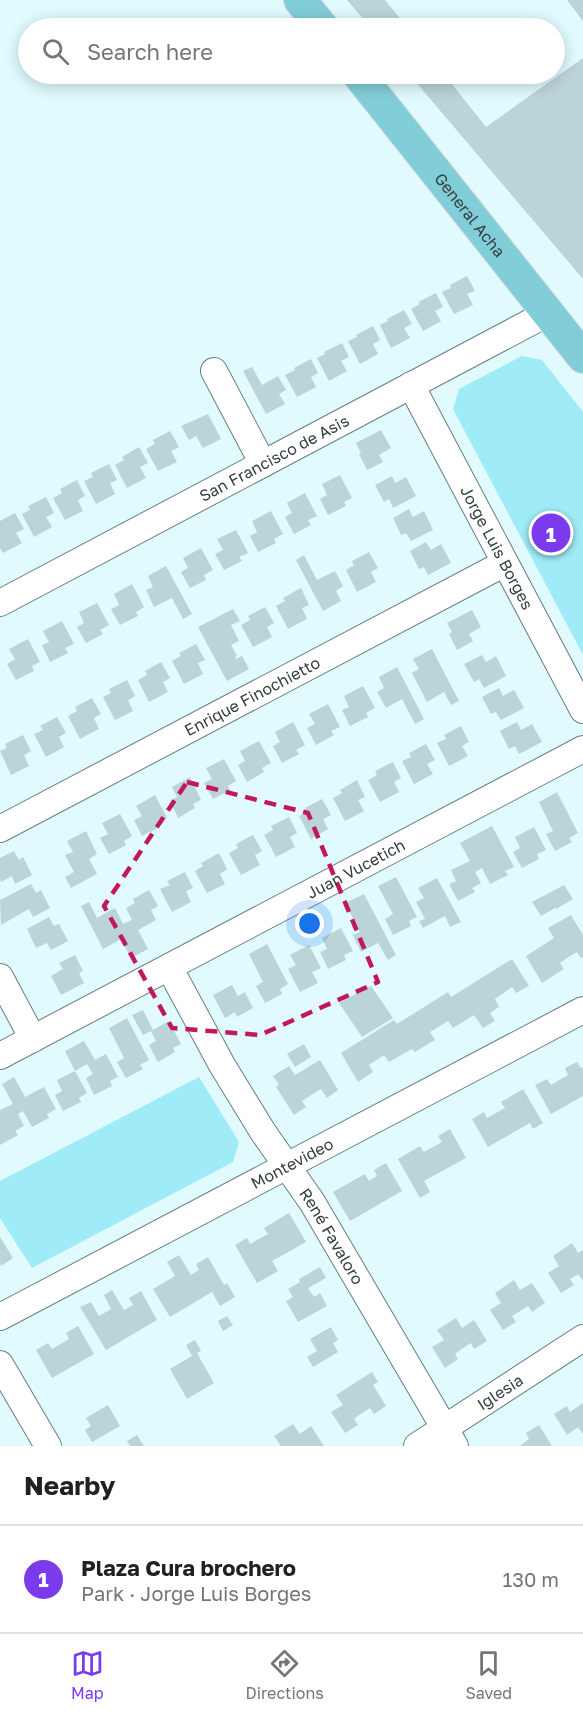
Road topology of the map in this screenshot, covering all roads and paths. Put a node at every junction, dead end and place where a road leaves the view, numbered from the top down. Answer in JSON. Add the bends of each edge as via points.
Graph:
{"nodes":[{"id":1,"x":300,"y":0,"type":"edge"},
{"id":2,"x":314,"y":18,"type":"edge"},
{"id":3,"x":366,"y":84,"type":"edge"},
{"id":4,"x":548,"y":313,"type":"junction"},
{"id":5,"x":583,"y":357,"type":"edge"},
{"id":6,"x":214,"y":371,"type":"dead end"},
{"id":7,"x":411,"y":386,"type":"junction"},
{"id":8,"x":263,"y":464,"type":"junction"},
{"id":9,"x":505,"y":563,"type":"junction"},
{"id":10,"x":0,"y":603,"type":"edge"},
{"id":11,"x":583,"y":710,"type":"edge"},
{"id":12,"x":583,"y":749,"type":"edge"},
{"id":13,"x":0,"y":829,"type":"edge"},
{"id":14,"x":169,"y":967,"type":"junction"},
{"id":15,"x":0,"y":977,"type":"edge"},
{"id":16,"x":583,"y":1010,"type":"edge"},
{"id":17,"x":33,"y":1039,"type":"junction"},
{"id":18,"x":0,"y":1056,"type":"edge"},
{"id":19,"x":287,"y":1166,"type":"junction"},
{"id":20,"x":0,"y":1317,"type":"edge"},
{"id":21,"x":583,"y":1338,"type":"edge"},
{"id":22,"x":0,"y":1364,"type":"edge"},
{"id":23,"x":450,"y":1437,"type":"edge"},
{"id":24,"x":48,"y":1446,"type":"edge"},
{"id":25,"x":417,"y":1446,"type":"edge"}],
"edges":[{"from":1,"to":2,"type":"main road"},
{"from":3,"to":4,"type":"main road","name":"General Acha"},
{"from":4,"to":5,"type":"main road","name":"General Acha"},
{"from":4,"to":7,"type":"street","name":"San Francisco de Asis"},
{"from":6,"to":8,"type":"street"},
{"from":7,"to":8,"type":"street","name":"San Francisco de Asis"},
{"from":7,"to":9,"type":"street","name":"Jorge Luis Borges"},
{"from":8,"to":10,"type":"street","name":"San Francisco de Asis"},
{"from":9,"to":11,"type":"street","name":"Jorge Luis Borges"},
{"from":9,"to":13,"type":"street","name":"Enrique Finochietto"},
{"from":12,"to":14,"type":"street","name":"Juan Vucetich"},
{"from":14,"to":17,"type":"street","name":"Juan Vucetich"},
{"from":14,"to":19,"type":"street","name":"René Favaloro","via":[[222,1065]]},
{"from":15,"to":17,"type":"street"},
{"from":16,"to":19,"type":"street","name":"Montevideo"},
{"from":17,"to":18,"type":"street","name":"Juan Vucetich"},
{"from":19,"to":20,"type":"street","name":"Montevideo"},
{"from":19,"to":23,"type":"street","name":"René Favaloro"},
{"from":21,"to":23,"type":"street","name":"Iglesia"},
{"from":22,"to":24,"type":"street"},
{"from":23,"to":25,"type":"street","name":"Iglesia"}]}
